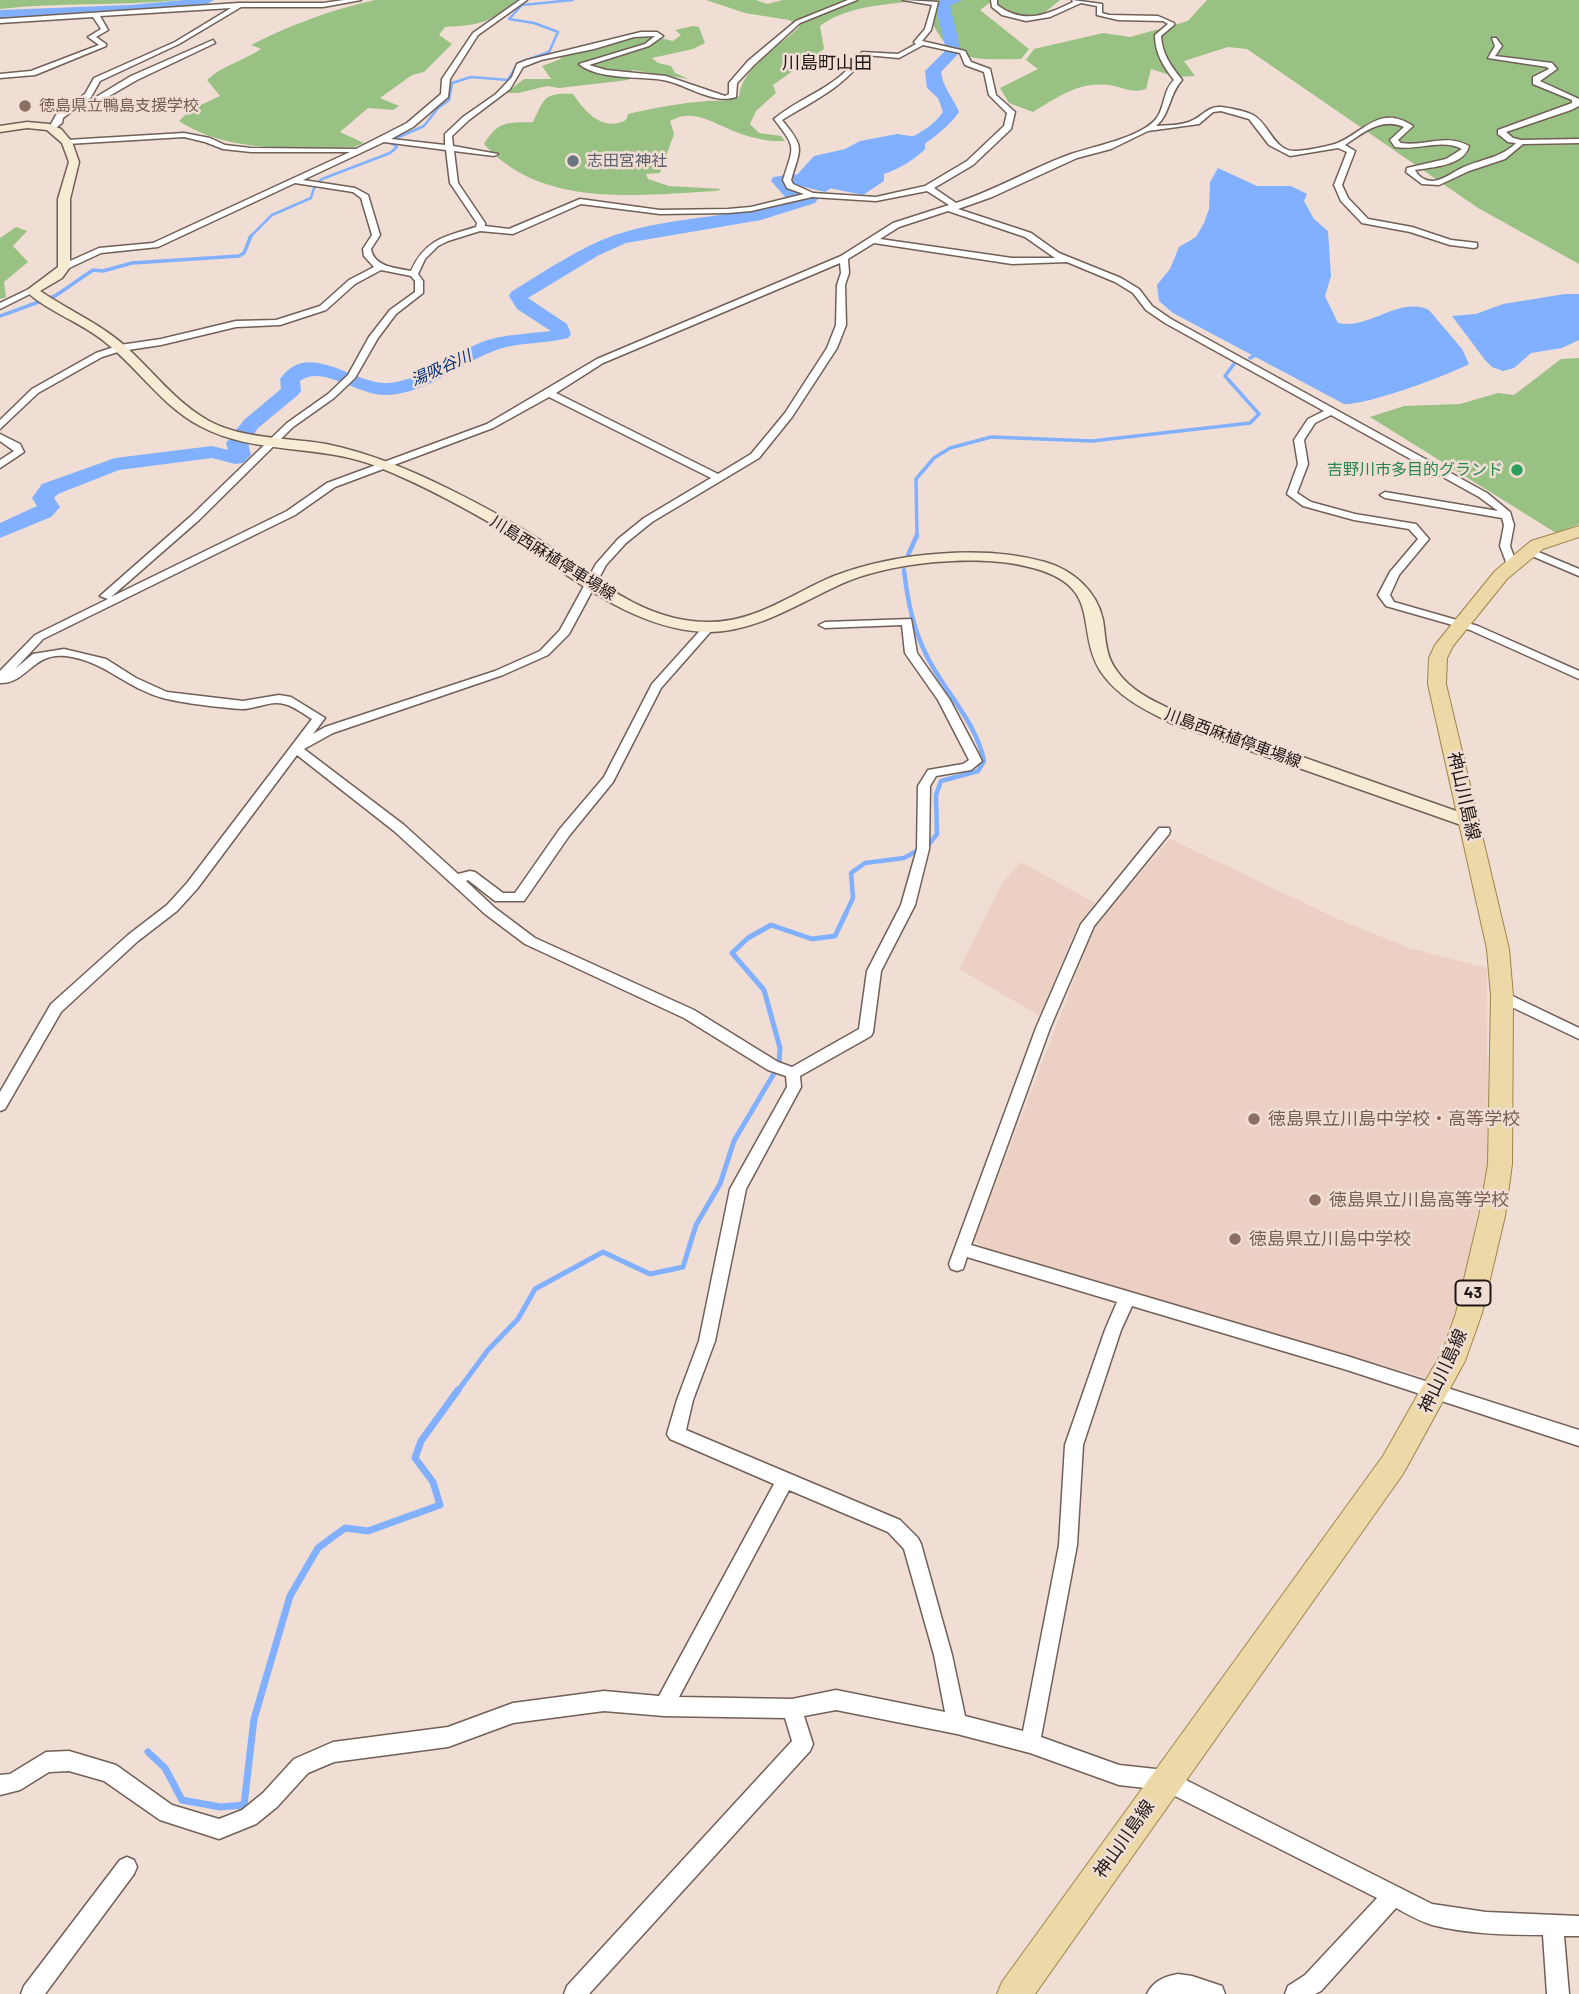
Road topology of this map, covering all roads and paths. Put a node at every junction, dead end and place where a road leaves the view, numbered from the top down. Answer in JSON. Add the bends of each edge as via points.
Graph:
{"nodes":[{"id":1,"x":358,"y":0,"type":"edge"},
{"id":2,"x":524,"y":0,"type":"edge"},
{"id":3,"x":854,"y":0,"type":"edge"},
{"id":4,"x":906,"y":0,"type":"edge"},
{"id":5,"x":994,"y":0,"type":"edge"},
{"id":6,"x":1078,"y":0,"type":"edge"},
{"id":7,"x":239,"y":5,"type":"junction"},
{"id":8,"x":96,"y":16,"type":"junction"},
{"id":9,"x":0,"y":21,"type":"edge"},
{"id":10,"x":1494,"y":39,"type":"dead end"},
{"id":11,"x":213,"y":42,"type":"dead end"},
{"id":12,"x":920,"y":44,"type":"junction"},
{"id":13,"x":0,"y":76,"type":"edge"},
{"id":14,"x":56,"y":125,"type":"junction"},
{"id":15,"x":0,"y":129,"type":"edge"},
{"id":16,"x":1147,"y":129,"type":"junction"},
{"id":17,"x":383,"y":140,"type":"junction"},
{"id":18,"x":1579,"y":141,"type":"edge"},
{"id":19,"x":67,"y":142,"type":"junction"},
{"id":20,"x":1521,"y":142,"type":"junction"},
{"id":21,"x":1339,"y":145,"type":"junction"},
{"id":22,"x":448,"y":147,"type":"junction"},
{"id":23,"x":359,"y":151,"type":"junction"},
{"id":24,"x":494,"y":154,"type":"dead end"},
{"id":25,"x":292,"y":181,"type":"junction"},
{"id":26,"x":928,"y":188,"type":"junction"},
{"id":27,"x":811,"y":195,"type":"junction"},
{"id":28,"x":953,"y":208,"type":"junction"},
{"id":29,"x":480,"y":228,"type":"junction"},
{"id":30,"x":872,"y":240,"type":"junction"},
{"id":31,"x":1474,"y":245,"type":"dead end"},
{"id":32,"x":844,"y":258,"type":"junction"},
{"id":33,"x":1070,"y":260,"type":"junction"},
{"id":34,"x":65,"y":267,"type":"junction"},
{"id":35,"x":380,"y":267,"type":"junction"},
{"id":36,"x":414,"y":274,"type":"junction"},
{"id":37,"x":41,"y":297,"type":"junction"},
{"id":38,"x":0,"y":306,"type":"edge"},
{"id":39,"x":120,"y":348,"type":"junction"},
{"id":40,"x":549,"y":393,"type":"junction"},
{"id":41,"x":1331,"y":412,"type":"junction"},
{"id":42,"x":0,"y":426,"type":"edge"},
{"id":43,"x":0,"y":437,"type":"edge"},
{"id":44,"x":272,"y":442,"type":"junction"},
{"id":45,"x":0,"y":465,"type":"edge"},
{"id":46,"x":387,"y":466,"type":"junction"},
{"id":47,"x":718,"y":478,"type":"junction"},
{"id":48,"x":1385,"y":495,"type":"dead end"},
{"id":49,"x":1506,"y":516,"type":"junction"},
{"id":50,"x":1579,"y":531,"type":"edge"},
{"id":51,"x":1520,"y":558,"type":"junction"},
{"id":52,"x":1579,"y":573,"type":"edge"},
{"id":53,"x":591,"y":583,"type":"junction"},
{"id":54,"x":88,"y":611,"type":"junction"},
{"id":55,"x":1460,"y":623,"type":"junction"},
{"id":56,"x":825,"y":625,"type":"dead end"},
{"id":57,"x":709,"y":627,"type":"junction"},
{"id":58,"x":19,"y":656,"type":"junction"},
{"id":59,"x":0,"y":659,"type":"edge"},
{"id":60,"x":1579,"y":675,"type":"edge"},
{"id":61,"x":0,"y":679,"type":"edge"},
{"id":62,"x":297,"y":749,"type":"junction"},
{"id":63,"x":1471,"y":822,"type":"junction"},
{"id":64,"x":1164,"y":831,"type":"dead end"},
{"id":65,"x":456,"y":880,"type":"junction"},
{"id":66,"x":1502,"y":996,"type":"junction"},
{"id":67,"x":1579,"y":1034,"type":"edge"},
{"id":68,"x":783,"y":1069,"type":"junction"},
{"id":69,"x":0,"y":1105,"type":"edge"},
{"id":70,"x":1127,"y":1298,"type":"junction"},
{"id":71,"x":1435,"y":1392,"type":"junction"},
{"id":72,"x":1579,"y":1438,"type":"edge"},
{"id":73,"x":785,"y":1481,"type":"junction"},
{"id":74,"x":664,"y":1706,"type":"junction"},
{"id":75,"x":792,"y":1709,"type":"junction"},
{"id":76,"x":957,"y":1724,"type":"junction"},
{"id":77,"x":1030,"y":1743,"type":"junction"},
{"id":78,"x":1165,"y":1780,"type":"junction"},
{"id":79,"x":0,"y":1785,"type":"edge"},
{"id":80,"x":127,"y":1867,"type":"dead end"},
{"id":81,"x":1393,"y":1896,"type":"junction"},
{"id":82,"x":1553,"y":1926,"type":"junction"},
{"id":83,"x":1579,"y":1926,"type":"edge"},
{"id":84,"x":1309,"y":1990,"type":"edge"},
{"id":85,"x":32,"y":1994,"type":"edge"},
{"id":86,"x":575,"y":1994,"type":"edge"},
{"id":87,"x":1014,"y":1994,"type":"edge"},
{"id":88,"x":1158,"y":1994,"type":"edge"},
{"id":89,"x":1214,"y":1994,"type":"edge"},
{"id":90,"x":1558,"y":1994,"type":"edge"}],
"edges":[{"from":1,"to":7,"type":"street","via":[[323,5]]},
{"from":2,"to":17,"type":"street","via":[[475,34],[446,79],[445,96]]},
{"from":3,"to":22,"type":"street","via":[[798,22],[751,63],[733,83],[733,95],[725,98],[666,78],[606,72],[583,64],[647,45],[657,40],[657,33],[633,34],[528,61],[520,66],[512,84],[455,126]]},
{"from":4,"to":12,"type":"street","via":[[936,3],[928,30],[917,40]]},
{"from":5,"to":6,"type":"street","via":[[1000,11],[1030,20],[1042,19]]},
{"from":6,"to":16,"type":"street","via":[[1100,5],[1099,14],[1109,18],[1156,17],[1172,24],[1158,35],[1157,46],[1178,80],[1160,119]]},
{"from":7,"to":8,"type":"street"},
{"from":7,"to":14,"type":"street","via":[[177,43],[97,80],[88,95],[62,113]]},
{"from":8,"to":9,"type":"street"},
{"from":8,"to":13,"type":"street","via":[[105,30],[91,37],[104,45],[32,73]]},
{"from":10,"to":20,"type":"street","via":[[1499,46],[1490,57],[1549,65],[1553,69],[1536,82],[1575,99],[1576,104],[1566,110],[1500,132]]},
{"from":11,"to":14,"type":"street","via":[[134,78]]},
{"from":12,"to":26,"type":"street","via":[[963,52],[968,63],[987,71],[989,92],[1011,112],[1008,127],[970,163]]},
{"from":12,"to":27,"type":"street","via":[[899,56],[864,53],[853,70],[829,89],[778,119],[797,148],[790,186]]},
{"from":14,"to":15,"type":"main road"},
{"from":14,"to":19,"type":"main road"},
{"from":16,"to":21,"type":"street","via":[[1186,125],[1221,109],[1252,117],[1272,143],[1293,154]]},
{"from":16,"to":28,"type":"street"},
{"from":17,"to":22,"type":"street"},
{"from":17,"to":23,"type":"street"},
{"from":18,"to":20,"type":"street"},
{"from":19,"to":23,"type":"street","via":[[184,135],[251,150]]},
{"from":19,"to":34,"type":"main road","via":[[74,162],[64,199]]},
{"from":20,"to":21,"type":"street","via":[[1507,157],[1436,183],[1415,177],[1411,168],[1458,157],[1466,148],[1440,143],[1405,147],[1394,140],[1409,126],[1395,120],[1367,127]]},
{"from":21,"to":31,"type":"street","via":[[1350,151],[1339,185],[1344,199],[1365,221]]},
{"from":22,"to":24,"type":"street"},
{"from":22,"to":29,"type":"street","via":[[454,183]]},
{"from":23,"to":25,"type":"street"},
{"from":25,"to":34,"type":"street","via":[[155,245],[90,253]]},
{"from":25,"to":35,"type":"street","via":[[355,190],[365,197],[376,235],[368,256]]},
{"from":26,"to":27,"type":"street","via":[[876,199]]},
{"from":26,"to":28,"type":"street"},
{"from":27,"to":29,"type":"street","via":[[751,209],[660,212],[580,201],[510,232]]},
{"from":28,"to":30,"type":"street","via":[[896,225]]},
{"from":28,"to":33,"type":"street","via":[[1028,235]]},
{"from":29,"to":36,"type":"street","via":[[435,244]]},
{"from":30,"to":32,"type":"street"},
{"from":30,"to":33,"type":"street","via":[[1012,261]]},
{"from":32,"to":40,"type":"street","via":[[630,347]]},
{"from":32,"to":47,"type":"street","via":[[841,325],[832,348],[789,415],[755,456]]},
{"from":33,"to":41,"type":"street","via":[[1118,280],[1168,321]]},
{"from":34,"to":37,"type":"main road"},
{"from":35,"to":36,"type":"street"},
{"from":35,"to":39,"type":"street","via":[[352,282],[323,308],[277,323],[236,324]]},
{"from":36,"to":44,"type":"street","via":[[419,293],[393,312],[352,376]]},
{"from":37,"to":38,"type":"street"},
{"from":37,"to":39,"type":"main road","name":"川島西麻植停車場線"},
{"from":39,"to":42,"type":"street","via":[[75,366],[35,391]]},
{"from":39,"to":44,"type":"main road","name":"川島西麻植停車場線","via":[[187,414],[230,434]]},
{"from":40,"to":46,"type":"street","via":[[490,426]]},
{"from":40,"to":47,"type":"street"},
{"from":41,"to":49,"type":"street","via":[[1483,495]]},
{"from":41,"to":55,"type":"street","via":[[1316,415],[1299,440],[1304,466],[1292,494],[1330,511],[1412,526],[1424,539],[1394,574],[1384,595],[1390,604]]},
{"from":43,"to":45,"type":"street","via":[[19,452]]},
{"from":44,"to":46,"type":"main road","name":"川島西麻植停車場線","via":[[338,451]]},
{"from":44,"to":54,"type":"street","via":[[171,541]]},
{"from":46,"to":53,"type":"main road","name":"川島西麻植停車場線","via":[[516,532]]},
{"from":46,"to":54,"type":"street","via":[[331,485],[291,513]]},
{"from":47,"to":53,"type":"street","via":[[622,541]]},
{"from":48,"to":49,"type":"street"},
{"from":49,"to":51,"type":"street","via":[[1505,547]]},
{"from":50,"to":51,"type":"main road","name":"神山川島線","number":"43","via":[[1549,540]]},
{"from":51,"to":52,"type":"street"},
{"from":51,"to":55,"type":"main road","name":"神山川島線","number":"43"},
{"from":53,"to":57,"type":"main road","name":"川島西麻植停車場線","via":[[657,617]]},
{"from":53,"to":62,"type":"street","via":[[574,619],[544,653],[499,673],[328,730]]},
{"from":54,"to":58,"type":"street","via":[[39,636]]},
{"from":55,"to":60,"type":"street"},
{"from":55,"to":63,"type":"main road","name":"神山川島線","number":"43","via":[[1438,658],[1437,684]]},
{"from":56,"to":68,"type":"street","via":[[906,621],[911,653],[944,699],[976,761],[932,773],[924,786],[923,845],[908,905],[874,971],[866,1032]]},
{"from":57,"to":63,"type":"main road","name":"川島西麻植停車場線","via":[[769,616],[841,580],[878,568],[979,557],[1040,565],[1083,591],[1094,613],[1104,663],[1124,688],[1140,699],[1177,719]]},
{"from":57,"to":65,"type":"street","via":[[656,687],[609,779],[519,898],[500,898],[470,875]]},
{"from":58,"to":59,"type":"street"},
{"from":58,"to":61,"type":"street"},
{"from":61,"to":62,"type":"street","via":[[14,676],[37,656],[64,652],[102,660],[132,681],[165,695],[243,705],[291,701],[319,718]]},
{"from":62,"to":65,"type":"street","via":[[399,828]]},
{"from":62,"to":69,"type":"street","via":[[172,908],[56,1008]]},
{"from":63,"to":66,"type":"main road","name":"神山川島線","number":"43","via":[[1498,949]]},
{"from":64,"to":70,"type":"street","via":[[1088,924],[1043,1028],[959,1256]]},
{"from":65,"to":68,"type":"street","via":[[530,941],[689,1014]]},
{"from":66,"to":67,"type":"street"},
{"from":66,"to":71,"type":"main road","name":"神山川島線","number":"43","via":[[1500,1164],[1492,1216],[1469,1313]]},
{"from":68,"to":73,"type":"street","via":[[794,1087],[738,1189],[707,1341],[677,1434]]},
{"from":70,"to":71,"type":"street"},
{"from":70,"to":77,"type":"street","via":[[1074,1445],[1068,1545]]},
{"from":71,"to":72,"type":"street"},
{"from":71,"to":78,"type":"main road","name":"神山川島線","number":"43","via":[[1393,1465]]},
{"from":73,"to":74,"type":"street"},
{"from":73,"to":76,"type":"street","via":[[894,1526],[912,1544]]},
{"from":74,"to":75,"type":"street"},
{"from":74,"to":79,"type":"street","via":[[604,1701],[513,1713],[448,1737],[332,1752],[301,1766],[249,1817],[219,1829],[167,1813],[108,1772],[69,1760],[46,1762],[13,1783]]},
{"from":75,"to":76,"type":"street","via":[[836,1700]]},
{"from":75,"to":86,"type":"street","via":[[803,1744]]},
{"from":76,"to":77,"type":"street"},
{"from":77,"to":78,"type":"street","via":[[1119,1775]]},
{"from":78,"to":81,"type":"street"},
{"from":78,"to":87,"type":"main road","name":"神山川島線","number":"43"},
{"from":80,"to":85,"type":"street"},
{"from":81,"to":82,"type":"street","via":[[1430,1914],[1465,1922]]},
{"from":81,"to":84,"type":"street"},
{"from":82,"to":83,"type":"street"},
{"from":82,"to":90,"type":"street"},
{"from":88,"to":89,"type":"street","via":[[1180,1983]]}]}
